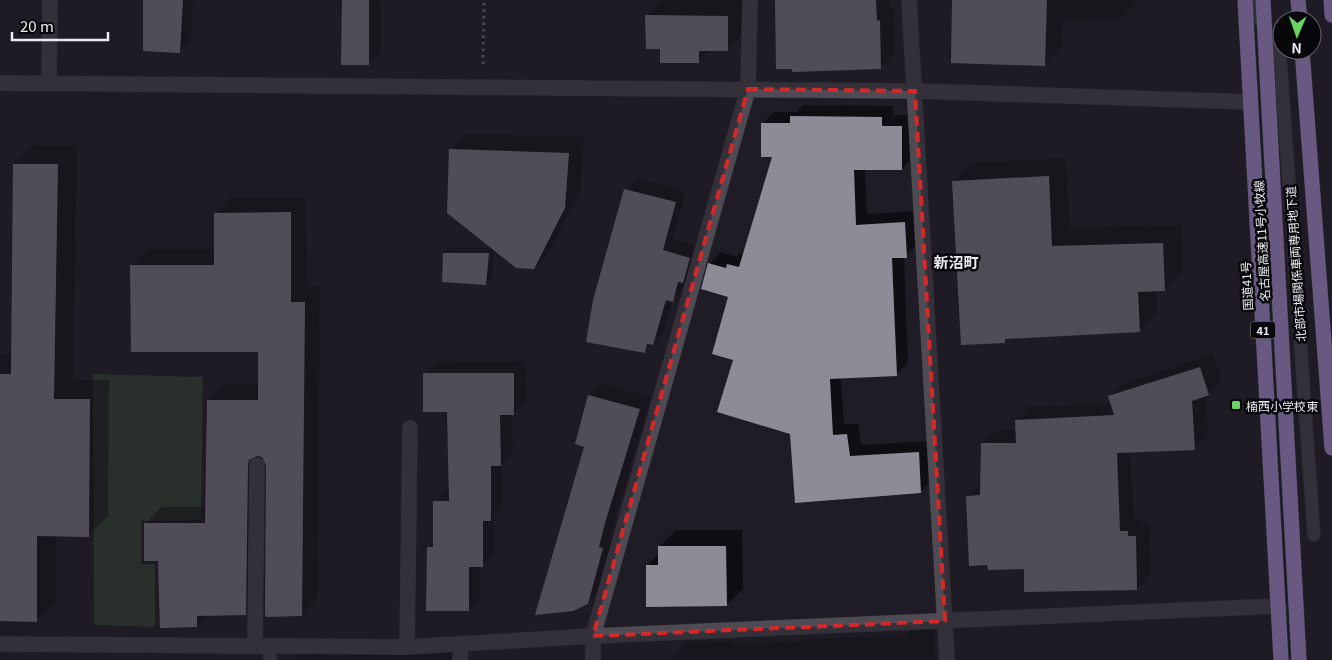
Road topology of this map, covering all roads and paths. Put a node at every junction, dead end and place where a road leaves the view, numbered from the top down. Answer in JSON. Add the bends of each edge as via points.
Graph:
{"nodes":[{"id":1,"x":50,"y":0,"type":"edge"},
{"id":2,"x":484,"y":0,"type":"edge"},
{"id":3,"x":750,"y":0,"type":"edge"},
{"id":4,"x":909,"y":0,"type":"edge"},
{"id":5,"x":1245,"y":0,"type":"edge"},
{"id":6,"x":1250,"y":0,"type":"edge"},
{"id":7,"x":1263,"y":0,"type":"edge"},
{"id":8,"x":1331,"y":0,"type":"edge"},
{"id":9,"x":1332,"y":15,"type":"edge"},
{"id":10,"x":1303,"y":60,"type":"edge"},
{"id":11,"x":0,"y":83,"type":"edge"},
{"id":12,"x":49,"y":83,"type":"junction"},
{"id":13,"x":483,"y":87,"type":"junction"},
{"id":14,"x":748,"y":89,"type":"junction"},
{"id":15,"x":914,"y":91,"type":"junction"},
{"id":16,"x":1251,"y":102,"type":"junction"},
{"id":17,"x":410,"y":428,"type":"dead end"},
{"id":18,"x":1332,"y":448,"type":"edge"},
{"id":19,"x":257,"y":465,"type":"dead end"},
{"id":20,"x":1314,"y":535,"type":"dead end"},
{"id":21,"x":1279,"y":606,"type":"junction"},
{"id":22,"x":945,"y":621,"type":"junction"},
{"id":23,"x":593,"y":636,"type":"junction"},
{"id":24,"x":0,"y":644,"type":"edge"},
{"id":25,"x":461,"y":644,"type":"junction"},
{"id":26,"x":407,"y":647,"type":"junction"},
{"id":27,"x":265,"y":651,"type":"edge"},
{"id":28,"x":460,"y":660,"type":"edge"},
{"id":29,"x":593,"y":660,"type":"edge"},
{"id":30,"x":947,"y":660,"type":"edge"},
{"id":31,"x":1281,"y":660,"type":"edge"},
{"id":32,"x":1299,"y":660,"type":"edge"}],
"edges":[{"from":1,"to":12,"type":"street"},
{"from":2,"to":13,"type":"path"},
{"from":3,"to":14,"type":"street"},
{"from":4,"to":15,"type":"street"},
{"from":5,"to":16,"type":"highway","name":"国道41号","number":"41"},
{"from":6,"to":20,"type":"lane","name":"北部市場関係車両専用地下道","via":[[1280,56]]},
{"from":7,"to":32,"type":"highway","name":"名古屋高速11号小牧線","bridge":true},
{"from":8,"to":9,"type":"highway"},
{"from":10,"to":18,"type":"highway"},
{"from":11,"to":12,"type":"street"},
{"from":12,"to":13,"type":"street"},
{"from":13,"to":14,"type":"street"},
{"from":14,"to":15,"type":"street"},
{"from":14,"to":23,"type":"street"},
{"from":15,"to":16,"type":"street"},
{"from":15,"to":22,"type":"street"},
{"from":16,"to":21,"type":"highway","name":"国道41号","number":"41"},
{"from":17,"to":26,"type":"street"},
{"from":19,"to":27,"type":"street"},
{"from":21,"to":22,"type":"street"},
{"from":21,"to":31,"type":"highway","name":"国道41号","number":"41"},
{"from":22,"to":23,"type":"street"},
{"from":22,"to":30,"type":"street"},
{"from":23,"to":25,"type":"street"},
{"from":23,"to":29,"type":"street"},
{"from":24,"to":27,"type":"street"},
{"from":25,"to":26,"type":"street"},
{"from":25,"to":28,"type":"street"},
{"from":26,"to":27,"type":"street"}]}
